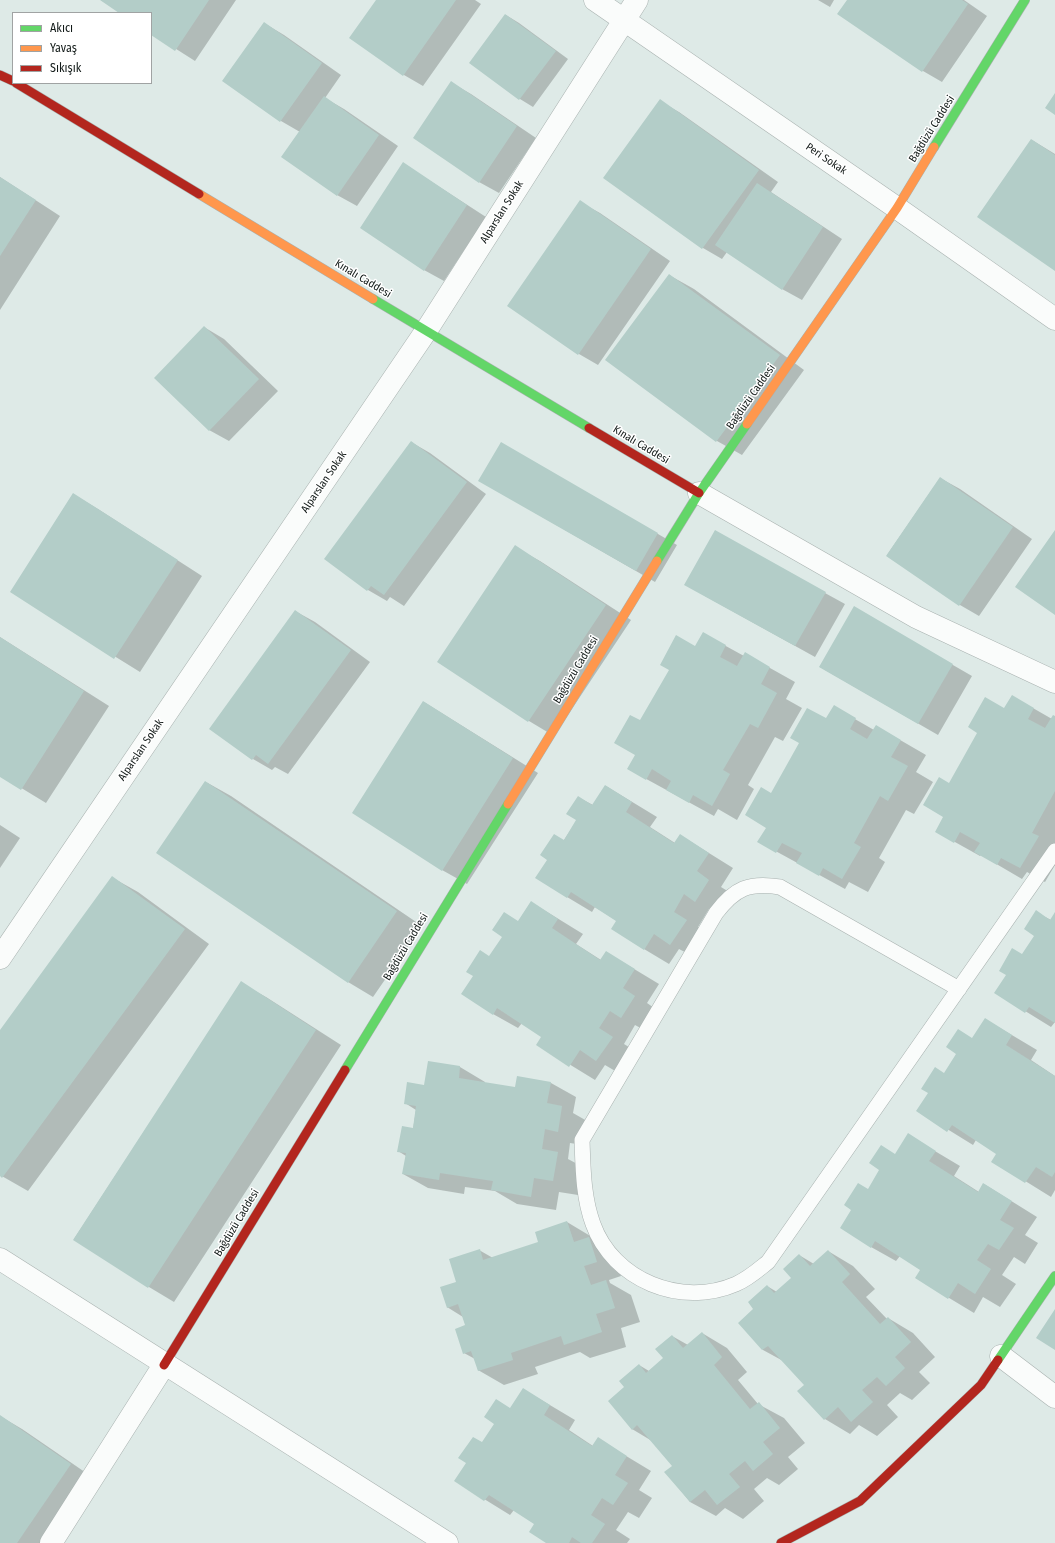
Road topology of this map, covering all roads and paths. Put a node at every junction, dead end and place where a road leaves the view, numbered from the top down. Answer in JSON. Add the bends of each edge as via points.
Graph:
{"nodes":[{"id":1,"x":594,"y":0,"type":"edge"},
{"id":2,"x":637,"y":0,"type":"edge"},
{"id":3,"x":1025,"y":0,"type":"edge"},
{"id":4,"x":623,"y":20,"type":"junction"},
{"id":5,"x":0,"y":75,"type":"edge"},
{"id":6,"x":12,"y":81,"type":"edge"},
{"id":7,"x":18,"y":84,"type":"edge"},
{"id":8,"x":897,"y":208,"type":"junction"},
{"id":9,"x":1055,"y":320,"type":"edge"},
{"id":10,"x":426,"y":332,"type":"junction"},
{"id":11,"x":699,"y":493,"type":"junction"},
{"id":12,"x":1055,"y":682,"type":"edge"},
{"id":13,"x":1055,"y":851,"type":"edge"},
{"id":14,"x":0,"y":958,"type":"edge"},
{"id":15,"x":959,"y":988,"type":"junction"},
{"id":16,"x":0,"y":1259,"type":"edge"},
{"id":17,"x":1055,"y":1276,"type":"edge"},
{"id":18,"x":1001,"y":1356,"type":"junction"},
{"id":19,"x":164,"y":1365,"type":"junction"},
{"id":20,"x":1055,"y":1397,"type":"edge"},
{"id":21,"x":51,"y":1543,"type":"edge"},
{"id":22,"x":447,"y":1543,"type":"edge"},
{"id":23,"x":780,"y":1543,"type":"edge"}],
"edges":[{"from":1,"to":4,"type":"street","name":"Peri Sokak"},
{"from":2,"to":4,"type":"street","name":"Alparslan Sokak"},
{"from":3,"to":8,"type":"street","name":"Bağdüzü Caddesi"},
{"from":4,"to":8,"type":"street","name":"Peri Sokak"},
{"from":4,"to":10,"type":"street","name":"Alparslan Sokak"},
{"from":5,"to":6,"type":"street"},
{"from":7,"to":10,"type":"street","name":"Kınalı Caddesi"},
{"from":8,"to":9,"type":"street","name":"Peri Sokak"},
{"from":8,"to":11,"type":"street","name":"Bağdüzü Caddesi"},
{"from":10,"to":11,"type":"street","name":"Kınalı Caddesi"},
{"from":10,"to":14,"type":"street","name":"Alparslan Sokak"},
{"from":11,"to":12,"type":"street","via":[[916,617]]},
{"from":11,"to":19,"type":"street","name":"Bağdüzü Caddesi"},
{"from":13,"to":15,"type":"lane"},
{"from":15,"to":15,"type":"lane","via":[[768,1262],[753,1275],[717,1290],[698,1293],[678,1292],[659,1288],[642,1280],[612,1257],[601,1241],[588,1206],[582,1140],[725,901],[738,891],[753,886],[767,885],[780,888]]},
{"from":16,"to":19,"type":"street"},
{"from":17,"to":18,"type":"street"},
{"from":18,"to":20,"type":"street"},
{"from":18,"to":23,"type":"street","via":[[981,1385],[860,1500]]},
{"from":19,"to":21,"type":"street"},
{"from":19,"to":22,"type":"street"}]}
